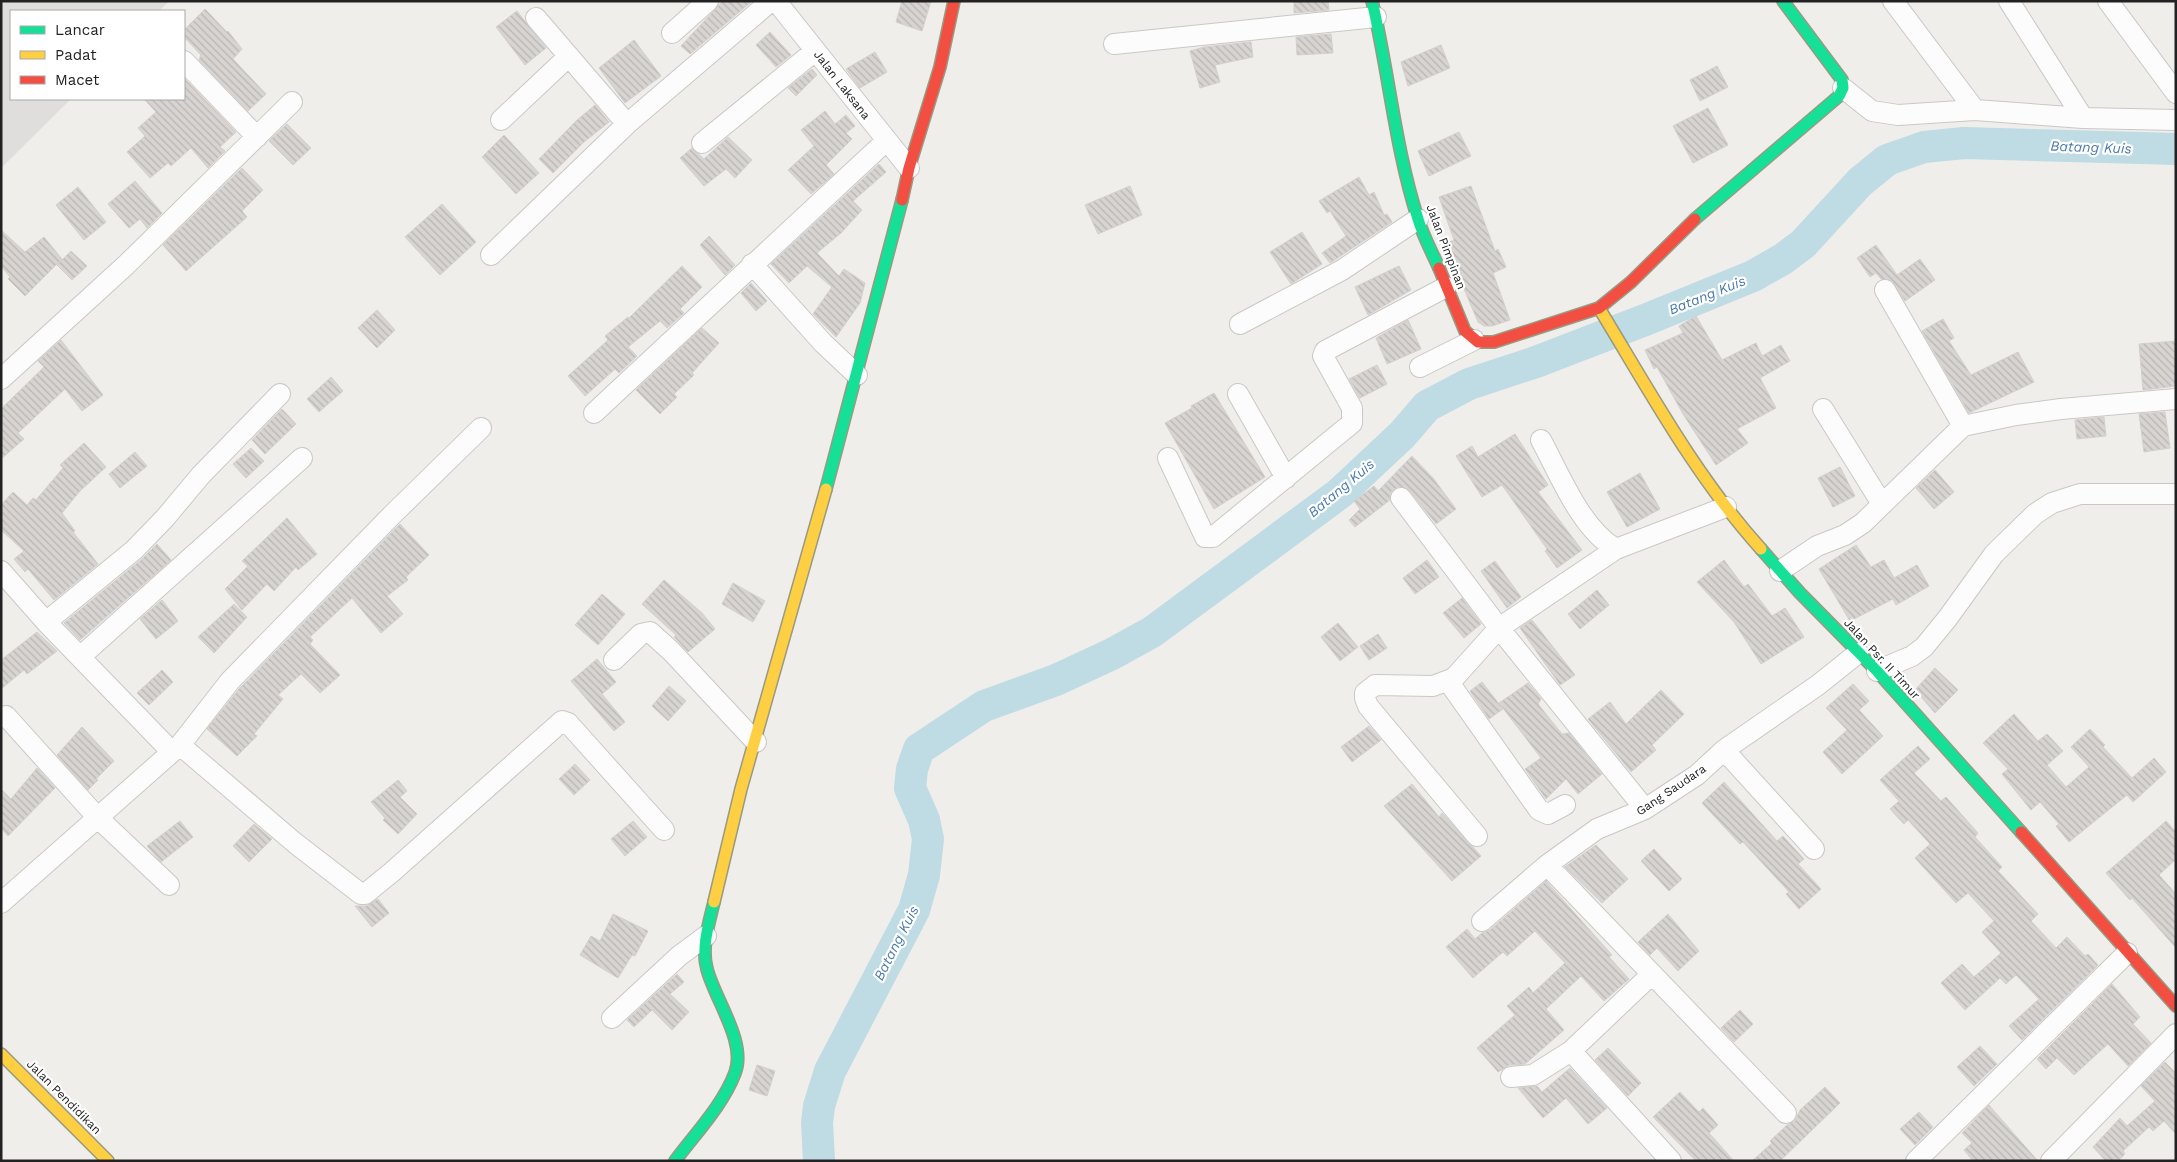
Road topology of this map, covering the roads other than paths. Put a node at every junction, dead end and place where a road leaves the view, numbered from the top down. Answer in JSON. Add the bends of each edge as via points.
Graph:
{"nodes":[{"id":1,"x":708,"y":1,"type":"edge"},
{"id":2,"x":771,"y":1,"type":"edge"},
{"id":3,"x":776,"y":1,"type":"edge"},
{"id":4,"x":954,"y":1,"type":"edge"},
{"id":5,"x":1783,"y":1,"type":"edge"},
{"id":6,"x":1893,"y":1,"type":"edge"},
{"id":7,"x":2009,"y":1,"type":"edge"},
{"id":8,"x":2108,"y":1,"type":"edge"},
{"id":9,"x":1374,"y":9,"type":"edge"},
{"id":10,"x":536,"y":18,"type":"dead end"},
{"id":11,"x":672,"y":33,"type":"dead end"},
{"id":12,"x":1114,"y":44,"type":"dead end"},
{"id":13,"x":815,"y":51,"type":"junction"},
{"id":14,"x":569,"y":56,"type":"junction"},
{"id":15,"x":185,"y":62,"type":"edge"},
{"id":16,"x":1843,"y":88,"type":"junction"},
{"id":17,"x":2176,"y":93,"type":"edge"},
{"id":18,"x":292,"y":102,"type":"dead end"},
{"id":19,"x":1975,"y":110,"type":"junction"},
{"id":20,"x":2084,"y":118,"type":"junction"},
{"id":21,"x":501,"y":120,"type":"dead end"},
{"id":22,"x":2176,"y":120,"type":"edge"},
{"id":23,"x":628,"y":124,"type":"junction"},
{"id":24,"x":257,"y":137,"type":"junction"},
{"id":25,"x":886,"y":141,"type":"junction"},
{"id":26,"x":702,"y":143,"type":"dead end"},
{"id":27,"x":909,"y":168,"type":"junction"},
{"id":28,"x":1418,"y":220,"type":"junction"},
{"id":29,"x":490,"y":255,"type":"dead end"},
{"id":30,"x":752,"y":264,"type":"junction"},
{"id":31,"x":1446,"y":287,"type":"junction"},
{"id":32,"x":1885,"y":290,"type":"dead end"},
{"id":33,"x":1601,"y":311,"type":"junction"},
{"id":34,"x":1240,"y":324,"type":"dead end"},
{"id":35,"x":1474,"y":340,"type":"junction"},
{"id":36,"x":1420,"y":367,"type":"dead end"},
{"id":37,"x":857,"y":376,"type":"junction"},
{"id":38,"x":1,"y":379,"type":"edge"},
{"id":39,"x":280,"y":394,"type":"dead end"},
{"id":40,"x":1238,"y":394,"type":"dead end"},
{"id":41,"x":2176,"y":399,"type":"edge"},
{"id":42,"x":1823,"y":409,"type":"dead end"},
{"id":43,"x":594,"y":413,"type":"dead end"},
{"id":44,"x":1962,"y":426,"type":"junction"},
{"id":45,"x":481,"y":428,"type":"dead end"},
{"id":46,"x":1541,"y":440,"type":"dead end"},
{"id":47,"x":302,"y":458,"type":"dead end"},
{"id":48,"x":1168,"y":458,"type":"dead end"},
{"id":49,"x":1286,"y":478,"type":"junction"},
{"id":50,"x":2176,"y":494,"type":"edge"},
{"id":51,"x":1401,"y":498,"type":"dead end"},
{"id":52,"x":1882,"y":504,"type":"junction"},
{"id":53,"x":1726,"y":506,"type":"junction"},
{"id":54,"x":1616,"y":548,"type":"junction"},
{"id":55,"x":1780,"y":571,"type":"junction"},
{"id":56,"x":4,"y":580,"type":"edge"},
{"id":57,"x":46,"y":622,"type":"junction"},
{"id":58,"x":1499,"y":628,"type":"junction"},
{"id":59,"x":1858,"y":653,"type":"junction"},
{"id":60,"x":80,"y":657,"type":"junction"},
{"id":61,"x":614,"y":660,"type":"dead end"},
{"id":62,"x":1877,"y":671,"type":"junction"},
{"id":63,"x":1448,"y":682,"type":"junction"},
{"id":64,"x":6,"y":716,"type":"dead end"},
{"id":65,"x":756,"y":742,"type":"junction"},
{"id":66,"x":176,"y":749,"type":"junction"},
{"id":67,"x":1724,"y":750,"type":"junction"},
{"id":68,"x":1565,"y":805,"type":"dead end"},
{"id":69,"x":1645,"y":809,"type":"junction"},
{"id":70,"x":98,"y":818,"type":"junction"},
{"id":71,"x":664,"y":830,"type":"dead end"},
{"id":72,"x":1477,"y":836,"type":"dead end"},
{"id":73,"x":1814,"y":850,"type":"dead end"},
{"id":74,"x":1547,"y":865,"type":"junction"},
{"id":75,"x":168,"y":885,"type":"dead end"},
{"id":76,"x":1,"y":904,"type":"edge"},
{"id":77,"x":1482,"y":921,"type":"dead end"},
{"id":78,"x":706,"y":936,"type":"junction"},
{"id":79,"x":2127,"y":953,"type":"junction"},
{"id":80,"x":1652,"y":974,"type":"junction"},
{"id":81,"x":2176,"y":1006,"type":"edge"},
{"id":82,"x":612,"y":1018,"type":"dead end"},
{"id":83,"x":2176,"y":1034,"type":"edge"},
{"id":84,"x":1571,"y":1051,"type":"junction"},
{"id":85,"x":1,"y":1054,"type":"edge"},
{"id":86,"x":1512,"y":1077,"type":"dead end"},
{"id":87,"x":1786,"y":1113,"type":"dead end"},
{"id":88,"x":108,"y":1161,"type":"edge"},
{"id":89,"x":675,"y":1161,"type":"edge"},
{"id":90,"x":1671,"y":1161,"type":"edge"},
{"id":91,"x":1916,"y":1161,"type":"edge"},
{"id":92,"x":2051,"y":1161,"type":"edge"}],
"edges":[{"from":1,"to":11,"type":"street"},
{"from":2,"to":23,"type":"street"},
{"from":3,"to":13,"type":"street","name":"Jalan Laksana"},
{"from":4,"to":27,"type":"street","via":[[940,67]]},
{"from":5,"to":16,"type":"street","via":[[1840,76]]},
{"from":6,"to":19,"type":"street"},
{"from":7,"to":20,"type":"street"},
{"from":8,"to":17,"type":"street"},
{"from":9,"to":12,"type":"street"},
{"from":9,"to":28,"type":"street","name":"Jalan Pimpinan"},
{"from":10,"to":14,"type":"street"},
{"from":13,"to":25,"type":"street","name":"Jalan Laksana"},
{"from":13,"to":26,"type":"street"},
{"from":14,"to":21,"type":"street"},
{"from":14,"to":23,"type":"street"},
{"from":15,"to":24,"type":"street"},
{"from":16,"to":19,"type":"street","via":[[1872,111],[1898,115]]},
{"from":16,"to":33,"type":"street","via":[[1835,100],[1708,206]]},
{"from":18,"to":24,"type":"street"},
{"from":19,"to":20,"type":"street"},
{"from":20,"to":22,"type":"street"},
{"from":23,"to":29,"type":"street"},
{"from":24,"to":38,"type":"street","via":[[126,265]]},
{"from":25,"to":27,"type":"street","name":"Jalan Laksana"},
{"from":25,"to":30,"type":"street"},
{"from":27,"to":37,"type":"street"},
{"from":28,"to":31,"type":"street","name":"Jalan Pimpinan"},
{"from":28,"to":34,"type":"street","via":[[1342,270]]},
{"from":30,"to":37,"type":"street"},
{"from":30,"to":43,"type":"street"},
{"from":31,"to":35,"type":"street","name":"Jalan Pimpinan","via":[[1465,331]]},
{"from":31,"to":49,"type":"street","via":[[1325,351],[1323,356],[1352,408],[1353,420]]},
{"from":32,"to":44,"type":"street"},
{"from":33,"to":35,"type":"street","via":[[1494,342]]},
{"from":33,"to":53,"type":"street","name":"Jalan Psr. II Timur"},
{"from":35,"to":36,"type":"street"},
{"from":37,"to":65,"type":"street"},
{"from":39,"to":57,"type":"street","via":[[201,474],[134,550]]},
{"from":40,"to":49,"type":"street"},
{"from":41,"to":44,"type":"street","via":[[2061,409]]},
{"from":42,"to":52,"type":"street"},
{"from":44,"to":52,"type":"street"},
{"from":45,"to":66,"type":"street","via":[[230,681]]},
{"from":46,"to":54,"type":"street","via":[[1586,521]]},
{"from":47,"to":60,"type":"street"},
{"from":48,"to":49,"type":"street","via":[[1208,538]]},
{"from":50,"to":62,"type":"street","via":[[2080,494],[2052,503],[2035,514],[1994,554],[1924,647],[1912,656]]},
{"from":51,"to":58,"type":"street"},
{"from":52,"to":55,"type":"street","via":[[1854,530],[1818,546]]},
{"from":53,"to":54,"type":"street"},
{"from":53,"to":55,"type":"street","name":"Jalan Psr. II Timur"},
{"from":54,"to":58,"type":"street"},
{"from":55,"to":59,"type":"street","name":"Jalan Psr. II Timur"},
{"from":56,"to":57,"type":"street"},
{"from":57,"to":60,"type":"street"},
{"from":58,"to":63,"type":"street"},
{"from":58,"to":69,"type":"street"},
{"from":59,"to":62,"type":"street","name":"Jalan Psr. II Timur"},
{"from":59,"to":67,"type":"street","name":"Gang Saudara"},
{"from":60,"to":66,"type":"street"},
{"from":61,"to":65,"type":"street","via":[[641,634],[650,632]]},
{"from":62,"to":79,"type":"street","name":"Jalan Psr. II Timur"},
{"from":63,"to":68,"type":"street","via":[[1539,810],[1548,814]]},
{"from":63,"to":72,"type":"street","via":[[1433,686],[1375,685],[1367,690],[1365,698],[1368,706]]},
{"from":64,"to":70,"type":"street"},
{"from":65,"to":78,"type":"street","via":[[741,789]]},
{"from":66,"to":70,"type":"street"},
{"from":66,"to":71,"type":"street","via":[[363,894],[562,721],[568,723]]},
{"from":67,"to":69,"type":"street","name":"Gang Saudara","via":[[1697,775]]},
{"from":67,"to":73,"type":"street"},
{"from":69,"to":74,"type":"street","name":"Gang Saudara","via":[[1596,829]]},
{"from":70,"to":75,"type":"street"},
{"from":70,"to":76,"type":"street"},
{"from":74,"to":77,"type":"street","name":"Gang Saudara"},
{"from":74,"to":80,"type":"street"},
{"from":78,"to":82,"type":"street","via":[[679,956]]},
{"from":78,"to":89,"type":"street","via":[[706,968],[738,1048],[736,1072],[725,1094]]},
{"from":79,"to":81,"type":"street","name":"Jalan Psr. II Timur"},
{"from":79,"to":91,"type":"street"},
{"from":80,"to":84,"type":"street"},
{"from":80,"to":87,"type":"street"},
{"from":83,"to":92,"type":"street"},
{"from":84,"to":86,"type":"street","via":[[1533,1075]]},
{"from":84,"to":90,"type":"street"},
{"from":85,"to":88,"type":"street","name":"Jalan Pendidikan"}]}
